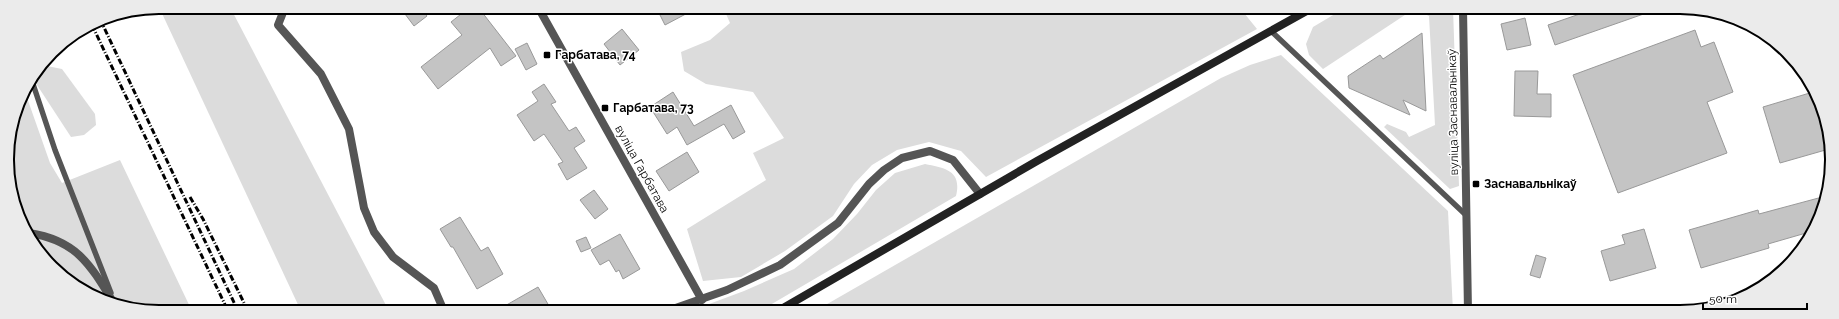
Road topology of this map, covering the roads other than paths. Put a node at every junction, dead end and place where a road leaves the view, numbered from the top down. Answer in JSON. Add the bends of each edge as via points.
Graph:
{"nodes":[{"id":1,"x":282,"y":14,"type":"edge"},
{"id":2,"x":542,"y":14,"type":"edge"},
{"id":3,"x":1301,"y":14,"type":"edge"},
{"id":4,"x":1463,"y":14,"type":"edge"},
{"id":5,"x":1271,"y":31,"type":"junction"},
{"id":6,"x":34,"y":86,"type":"edge"},
{"id":7,"x":980,"y":194,"type":"junction"},
{"id":8,"x":1467,"y":216,"type":"junction"},
{"id":9,"x":35,"y":234,"type":"edge"},
{"id":10,"x":110,"y":296,"type":"edge"},
{"id":11,"x":112,"y":297,"type":"edge"},
{"id":12,"x":702,"y":300,"type":"junction"},
{"id":13,"x":441,"y":305,"type":"edge"},
{"id":14,"x":686,"y":305,"type":"edge"},
{"id":15,"x":788,"y":305,"type":"edge"},
{"id":16,"x":1468,"y":305,"type":"edge"}],
"edges":[{"from":1,"to":13,"type":"street","via":[[278,25],[321,74],[349,129],[364,208],[374,232],[393,257],[434,288]]},
{"from":2,"to":12,"type":"street","name":"вуліца Гарбатава"},
{"from":3,"to":5,"type":"main road"},
{"from":4,"to":8,"type":"street","name":"вуліца Заснавальнікаў"},
{"from":5,"to":7,"type":"main road"},
{"from":5,"to":8,"type":"lane"},
{"from":6,"to":11,"type":"lane","via":[[55,150]]},
{"from":7,"to":12,"type":"street","via":[[953,160],[930,151],[902,158],[869,184],[838,223],[808,247],[780,265]]},
{"from":7,"to":15,"type":"main road"},
{"from":8,"to":16,"type":"street","name":"вуліца Заснавальнікаў"},
{"from":9,"to":10,"type":"street","via":[[58,240],[72,248],[85,260]]},
{"from":12,"to":14,"type":"street"}]}
